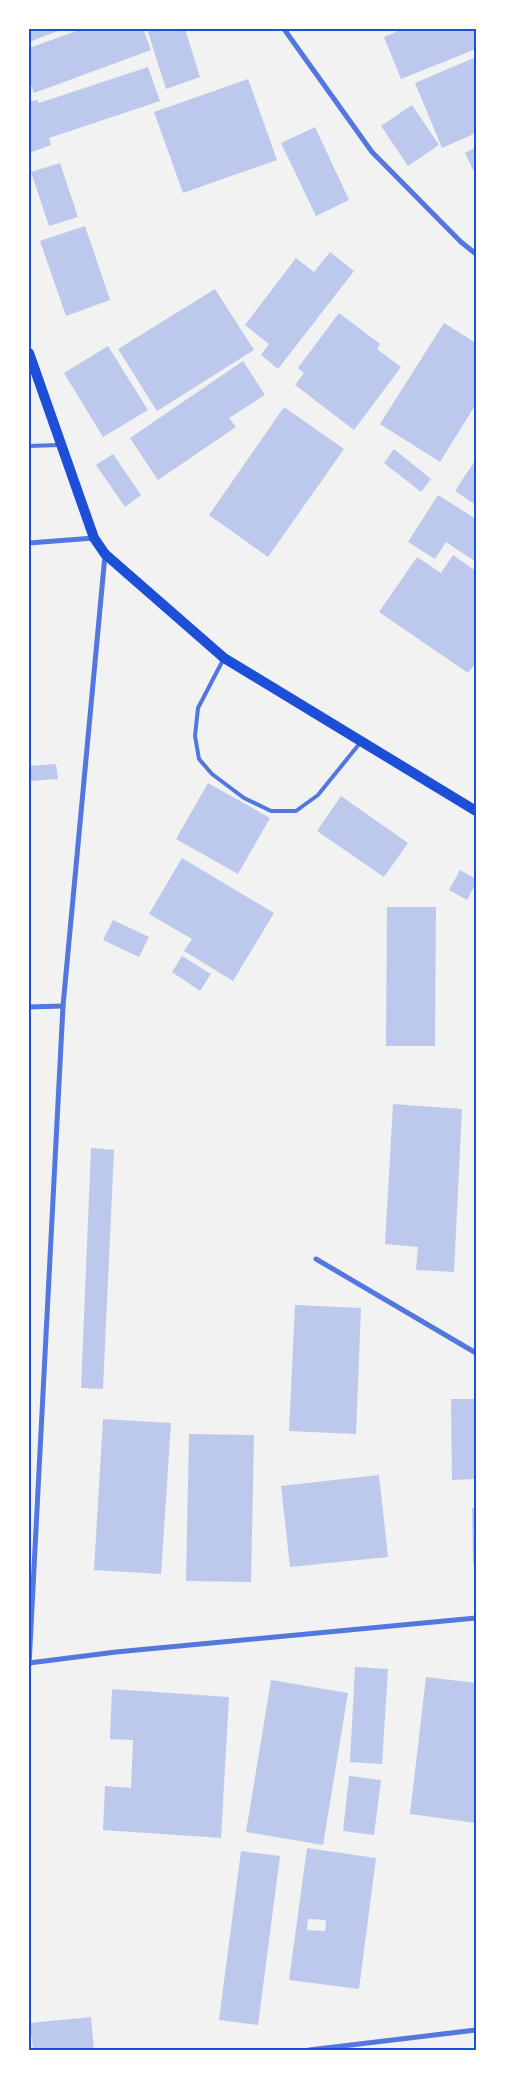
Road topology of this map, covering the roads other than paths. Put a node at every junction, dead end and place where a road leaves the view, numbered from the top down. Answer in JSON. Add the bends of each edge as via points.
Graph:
{"nodes":[{"id":1,"x":284,"y":29,"type":"edge"},
{"id":2,"x":476,"y":254,"type":"edge"},
{"id":3,"x":29,"y":353,"type":"edge"},
{"id":4,"x":61,"y":445,"type":"junction"},
{"id":5,"x":29,"y":446,"type":"edge"},
{"id":6,"x":94,"y":538,"type":"junction"},
{"id":7,"x":29,"y":543,"type":"edge"},
{"id":8,"x":105,"y":554,"type":"junction"},
{"id":9,"x":224,"y":658,"type":"junction"},
{"id":10,"x":362,"y":741,"type":"junction"},
{"id":11,"x":476,"y":811,"type":"edge"},
{"id":12,"x":63,"y":1006,"type":"junction"},
{"id":13,"x":29,"y":1007,"type":"edge"},
{"id":14,"x":316,"y":1259,"type":"dead end"},
{"id":15,"x":476,"y":1353,"type":"edge"},
{"id":16,"x":476,"y":1618,"type":"edge"},
{"id":17,"x":29,"y":1664,"type":"edge"},
{"id":18,"x":476,"y":2030,"type":"edge"},
{"id":19,"x":309,"y":2050,"type":"edge"}],
"edges":[{"from":1,"to":2,"type":"street","via":[[372,152]]},
{"from":3,"to":4,"type":"main road"},
{"from":4,"to":5,"type":"lane"},
{"from":4,"to":6,"type":"main road"},
{"from":6,"to":7,"type":"street"},
{"from":6,"to":8,"type":"main road"},
{"from":8,"to":9,"type":"main road"},
{"from":8,"to":12,"type":"street"},
{"from":9,"to":10,"type":"main road"},
{"from":9,"to":10,"type":"lane","via":[[198,708],[195,736],[199,760],[244,798],[271,811],[296,811],[318,795]]},
{"from":10,"to":11,"type":"main road"},
{"from":12,"to":13,"type":"street"},
{"from":12,"to":17,"type":"street"},
{"from":14,"to":15,"type":"street"},
{"from":16,"to":17,"type":"street","via":[[116,1652]]},
{"from":18,"to":19,"type":"street"}]}
